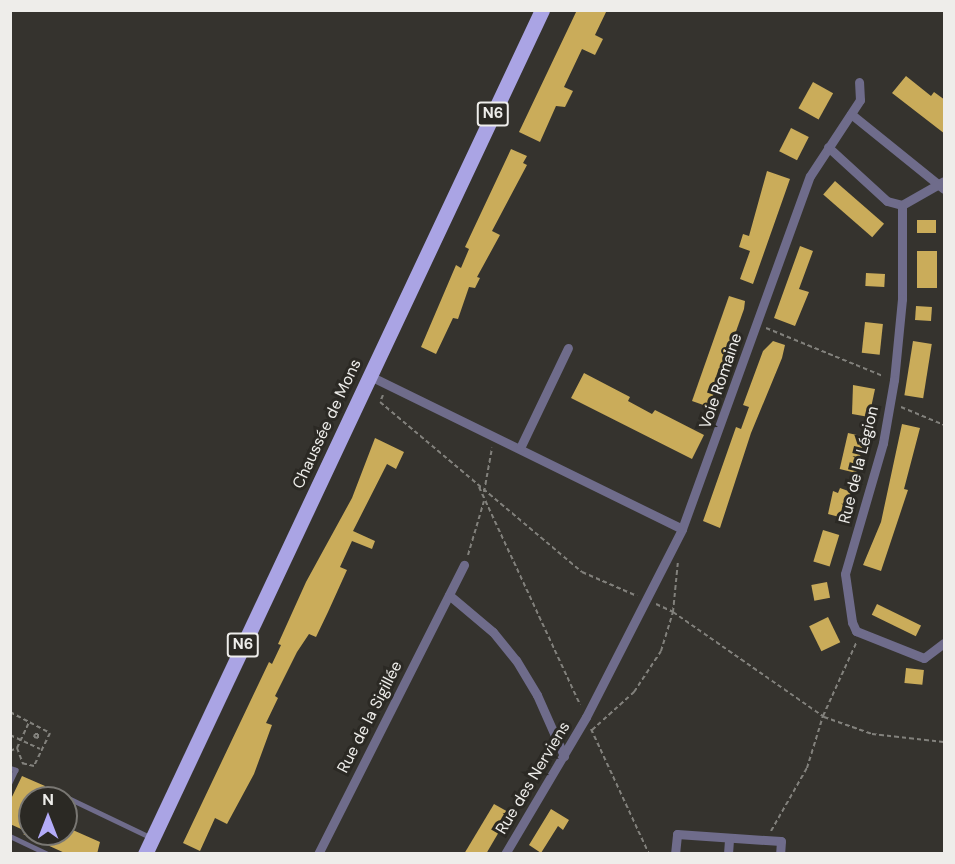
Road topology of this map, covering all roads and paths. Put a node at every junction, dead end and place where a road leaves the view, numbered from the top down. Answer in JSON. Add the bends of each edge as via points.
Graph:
{"nodes":[{"id":1,"x":542,"y":10,"type":"edge"},
{"id":2,"x":859,"y":82,"type":"dead end"},
{"id":3,"x":851,"y":114,"type":"junction"},
{"id":4,"x":828,"y":147,"type":"junction"},
{"id":5,"x":942,"y":185,"type":"edge"},
{"id":6,"x":902,"y":204,"type":"junction"},
{"id":7,"x":757,"y":324,"type":"junction"},
{"id":8,"x":568,"y":348,"type":"dead end"},
{"id":9,"x":370,"y":376,"type":"junction"},
{"id":10,"x":894,"y":380,"type":"junction"},
{"id":11,"x":386,"y":383,"type":"junction"},
{"id":12,"x":890,"y":402,"type":"junction"},
{"id":13,"x":945,"y":425,"type":"edge"},
{"id":14,"x":496,"y":436,"type":"junction"},
{"id":15,"x":520,"y":448,"type":"junction"},
{"id":16,"x":478,"y":484,"type":"junction"},
{"id":17,"x":484,"y":491,"type":"junction"},
{"id":18,"x":485,"y":499,"type":"junction"},
{"id":19,"x":682,"y":529,"type":"junction"},
{"id":20,"x":679,"y":553,"type":"dead end"},
{"id":21,"x":464,"y":565,"type":"joint"},
{"id":22,"x":449,"y":595,"type":"junction"},
{"id":23,"x":648,"y":600,"type":"junction"},
{"id":24,"x":673,"y":612,"type":"junction"},
{"id":25,"x":861,"y":633,"type":"junction"},
{"id":26,"x":945,"y":643,"type":"edge"},
{"id":27,"x":10,"y":712,"type":"edge"},
{"id":28,"x":823,"y":716,"type":"junction"},
{"id":29,"x":586,"y":717,"type":"junction"},
{"id":30,"x":30,"y":721,"type":"junction"},
{"id":31,"x":26,"y":730,"type":"junction"},
{"id":32,"x":592,"y":730,"type":"junction"},
{"id":33,"x":10,"y":735,"type":"edge"},
{"id":34,"x":34,"y":735,"type":"dead end"},
{"id":35,"x":21,"y":740,"type":"junction"},
{"id":36,"x":945,"y":742,"type":"edge"},
{"id":37,"x":17,"y":748,"type":"junction"},
{"id":38,"x":42,"y":750,"type":"junction"},
{"id":39,"x":10,"y":751,"type":"edge"},
{"id":40,"x":564,"y":756,"type":"junction"},
{"id":41,"x":17,"y":761,"type":"dead end"},
{"id":42,"x":23,"y":764,"type":"junction"},
{"id":43,"x":10,"y":768,"type":"edge"},
{"id":44,"x":10,"y":783,"type":"edge"},
{"id":45,"x":78,"y":804,"type":"edge"},
{"id":46,"x":10,"y":836,"type":"edge"},
{"id":47,"x":152,"y":838,"type":"junction"},
{"id":48,"x":729,"y":838,"type":"junction"},
{"id":49,"x":771,"y":840,"type":"junction"},
{"id":50,"x":48,"y":854,"type":"edge"},
{"id":51,"x":145,"y":854,"type":"edge"},
{"id":52,"x":318,"y":854,"type":"edge"},
{"id":53,"x":506,"y":854,"type":"edge"},
{"id":54,"x":649,"y":854,"type":"edge"},
{"id":55,"x":675,"y":854,"type":"edge"},
{"id":56,"x":728,"y":854,"type":"edge"},
{"id":57,"x":780,"y":854,"type":"edge"}],
"edges":[{"from":1,"to":9,"type":"main road","name":"Chaussée de Mons","number":"N6"},
{"from":2,"to":3,"type":"street","name":"Voie Romaine","via":[[860,100]]},
{"from":3,"to":4,"type":"street","name":"Voie Romaine","via":[[838,138]]},
{"from":3,"to":5,"type":"street"},
{"from":4,"to":6,"type":"street","via":[[887,201]]},
{"from":4,"to":7,"type":"street","name":"Voie Romaine","via":[[810,176]]},
{"from":5,"to":6,"type":"street"},
{"from":6,"to":10,"type":"street","name":"Rue de la Légion","via":[[902,299]]},
{"from":7,"to":10,"type":"path"},
{"from":7,"to":19,"type":"street","name":"Voie Romaine"},
{"from":8,"to":15,"type":"street"},
{"from":9,"to":11,"type":"street"},
{"from":9,"to":47,"type":"main road","name":"Chaussée de Mons","number":"N6"},
{"from":10,"to":12,"type":"street","name":"Rue de la Légion"},
{"from":11,"to":14,"type":"street"},
{"from":11,"to":16,"type":"path","via":[[380,402]]},
{"from":12,"to":13,"type":"path"},
{"from":12,"to":25,"type":"street","name":"Rue de la Légion","via":[[867,503],[845,574],[852,622]]},
{"from":14,"to":15,"type":"street"},
{"from":14,"to":17,"type":"path"},
{"from":15,"to":19,"type":"street"},
{"from":16,"to":17,"type":"path"},
{"from":16,"to":18,"type":"path"},
{"from":17,"to":18,"type":"path"},
{"from":17,"to":23,"type":"path","via":[[582,572]]},
{"from":18,"to":21,"type":"path"},
{"from":18,"to":29,"type":"path"},
{"from":19,"to":23,"type":"street","name":"Voie Romaine"},
{"from":20,"to":24,"type":"path"},
{"from":21,"to":22,"type":"street","name":"Rue de la Sigillée"},
{"from":22,"to":40,"type":"street","via":[[493,632],[516,660],[537,695]]},
{"from":22,"to":52,"type":"street","name":"Rue de la Sigillée"},
{"from":23,"to":24,"type":"path"},
{"from":23,"to":29,"type":"street","name":"Rue des Nerviens"},
{"from":24,"to":28,"type":"path"},
{"from":24,"to":32,"type":"path","via":[[661,651],[645,676],[634,692]]},
{"from":25,"to":26,"type":"street","via":[[924,658]]},
{"from":25,"to":28,"type":"path"},
{"from":27,"to":30,"type":"path"},
{"from":28,"to":36,"type":"path","via":[[872,734]]},
{"from":28,"to":49,"type":"path","via":[[807,768],[772,825]]},
{"from":29,"to":32,"type":"path"},
{"from":29,"to":40,"type":"street","name":"Rue des Nerviens"},
{"from":30,"to":31,"type":"path"},
{"from":30,"to":38,"type":"path","via":[[49,731]]},
{"from":31,"to":34,"type":"path"},
{"from":31,"to":35,"type":"path"},
{"from":32,"to":54,"type":"path"},
{"from":33,"to":35,"type":"path"},
{"from":35,"to":37,"type":"path"},
{"from":35,"to":38,"type":"path"},
{"from":37,"to":39,"type":"path"},
{"from":37,"to":42,"type":"path"},
{"from":38,"to":42,"type":"path","via":[[33,767]]},
{"from":40,"to":53,"type":"street","name":"Rue des Nerviens"},
{"from":41,"to":42,"type":"path"},
{"from":43,"to":44,"type":"lane","via":[[16,770]]},
{"from":45,"to":47,"type":"lane"},
{"from":46,"to":50,"type":"lane"},
{"from":47,"to":51,"type":"main road","name":"Chaussée de Mons","number":"N6"},
{"from":48,"to":49,"type":"street"},
{"from":48,"to":55,"type":"street","via":[[677,834]]},
{"from":48,"to":56,"type":"street"},
{"from":49,"to":57,"type":"street","via":[[781,841]]}]}
